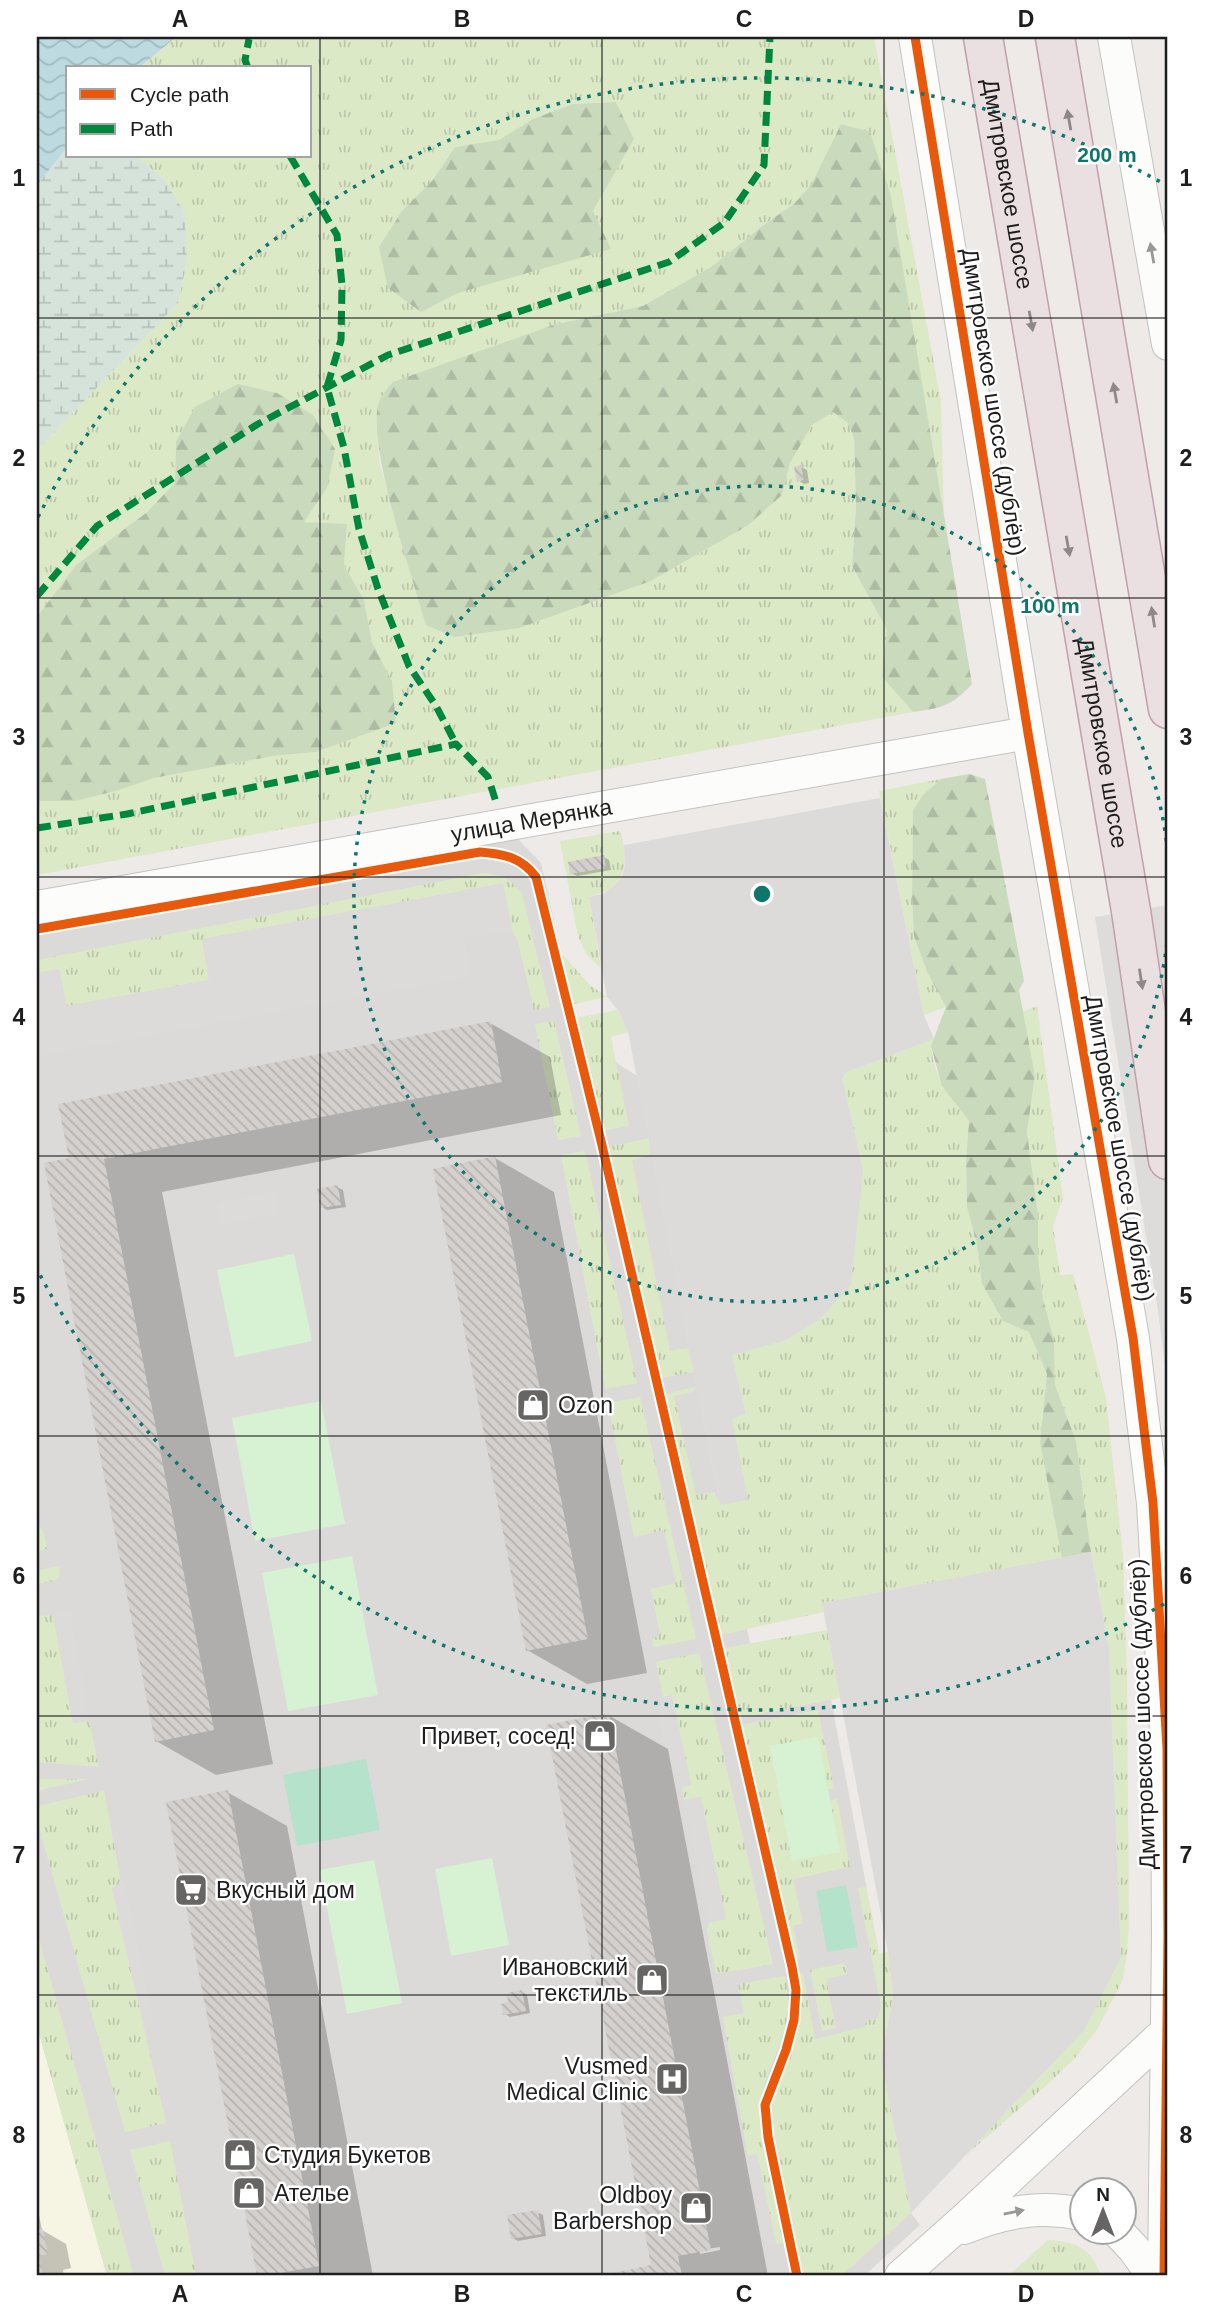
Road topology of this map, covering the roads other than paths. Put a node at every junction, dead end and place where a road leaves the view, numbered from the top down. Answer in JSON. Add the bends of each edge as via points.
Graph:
{"nodes":[{"id":1,"x":915,"y":37,"type":"edge"},
{"id":2,"x":983,"y":37,"type":"edge"},
{"id":3,"x":1055,"y":37,"type":"edge"},
{"id":4,"x":1114,"y":37,"type":"edge"},
{"id":5,"x":1165,"y":313,"type":"edge"},
{"id":6,"x":1168,"y":344,"type":"edge"},
{"id":7,"x":1168,"y":709,"type":"edge"},
{"id":8,"x":1028,"y":733,"type":"junction"},
{"id":9,"x":37,"y":907,"type":"edge"},
{"id":10,"x":1168,"y":1160,"type":"edge"},
{"id":11,"x":1168,"y":1752,"type":"edge"},
{"id":12,"x":1167,"y":2031,"type":"edge"},
{"id":13,"x":1068,"y":2211,"type":"edge"},
{"id":14,"x":949,"y":2234,"type":"junction"},
{"id":15,"x":1131,"y":2246,"type":"edge"},
{"id":16,"x":1168,"y":2267,"type":"edge"},
{"id":17,"x":901,"y":2276,"type":"edge"},
{"id":18,"x":1153,"y":2276,"type":"edge"},
{"id":19,"x":1166,"y":2276,"type":"edge"}],
"edges":[{"from":1,"to":8,"type":"street","name":"Дмитровское шоссе (дублёр)"},
{"from":2,"to":10,"type":"highway","name":"Дмитровское шоссе","one_way":true,"via":[[1131,911]]},
{"from":7,"to":3,"type":"highway","one_way":true},
{"from":5,"to":4,"type":"street","one_way":true},
{"from":5,"to":6,"type":"street"},
{"from":8,"to":9,"type":"street","name":"улица Мерянка"},
{"from":8,"to":11,"type":"street","name":"Дмитровское шоссе (дублёр)","via":[[1134,1350],[1153,1503]]},
{"from":11,"to":12,"type":"street","name":"Дмитровское шоссе (дублёр)"},
{"from":12,"to":14,"type":"street"},
{"from":12,"to":19,"type":"street","name":"Дмитровское шоссе (дублёр)"},
{"from":14,"to":13,"type":"street","one_way":true,"via":[[992,2216],[1026,2210]]},
{"from":14,"to":17,"type":"street"},
{"from":15,"to":18,"type":"street"},
{"from":16,"to":19,"type":"street"}]}
